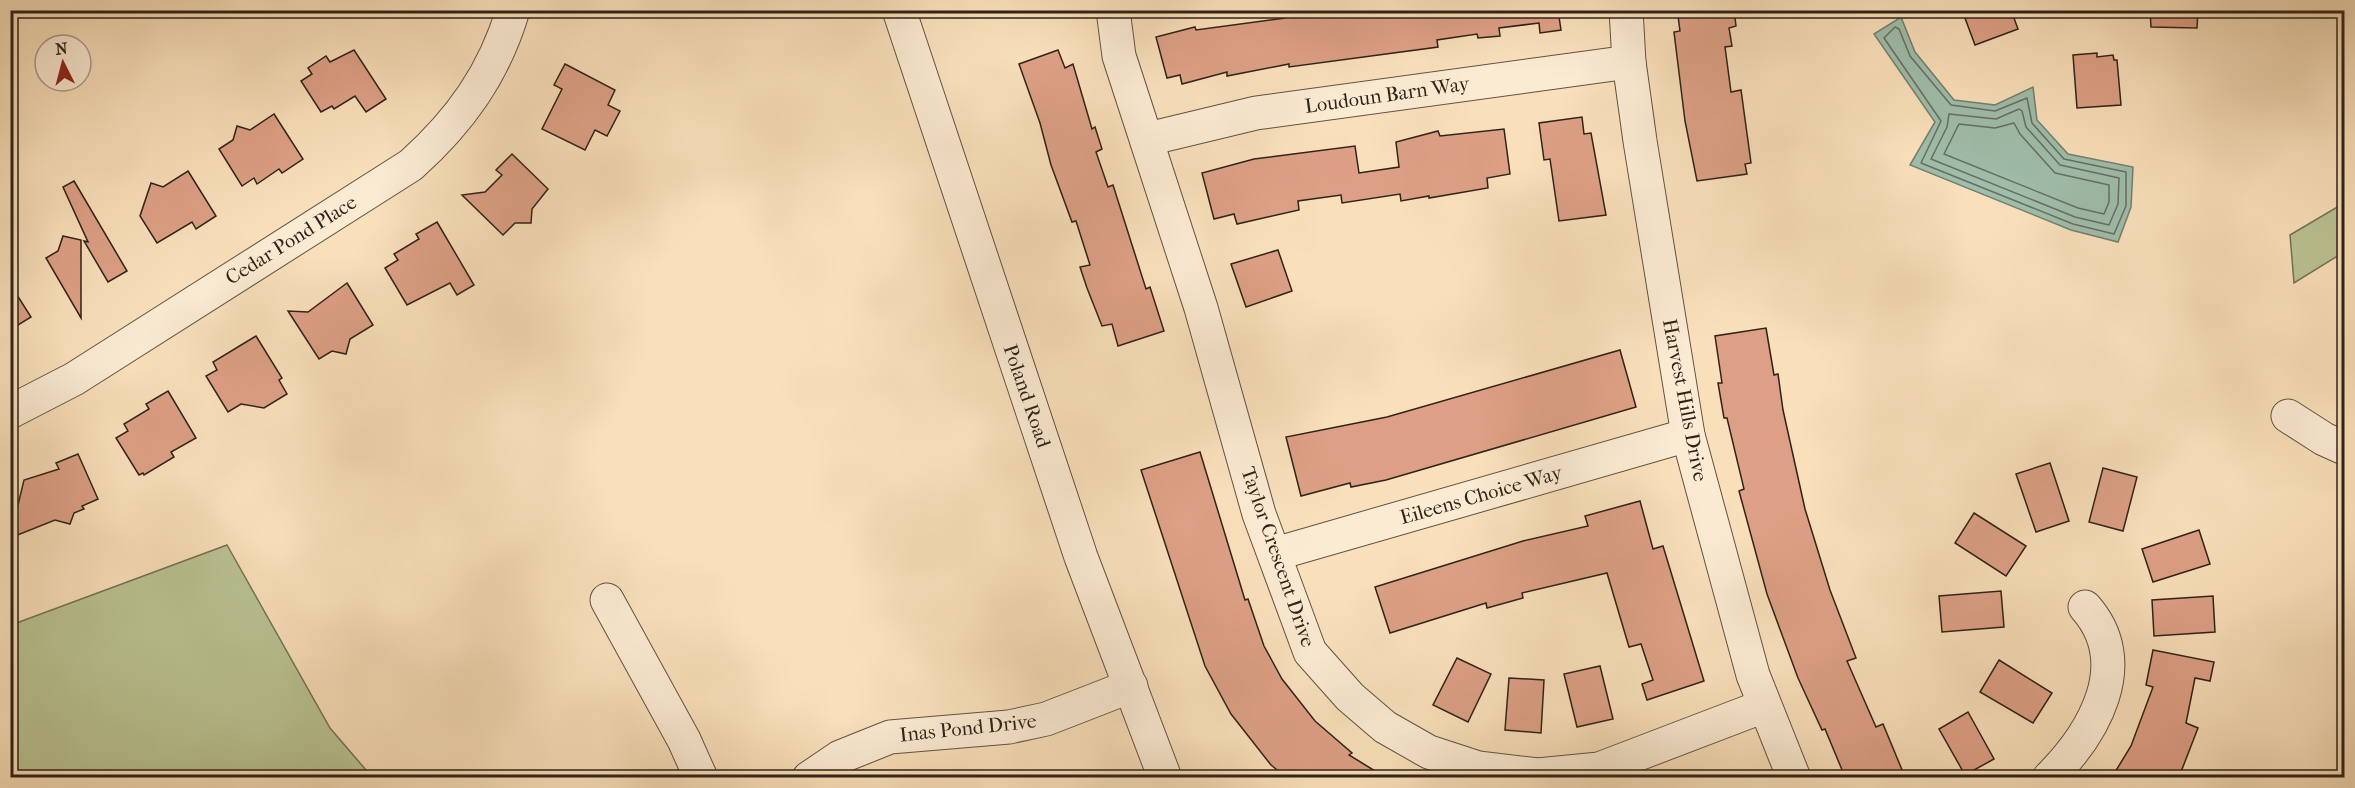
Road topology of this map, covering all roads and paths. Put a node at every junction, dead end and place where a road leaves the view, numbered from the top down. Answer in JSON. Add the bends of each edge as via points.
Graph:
{"nodes":[{"id":1,"x":513,"y":10,"type":"edge"},
{"id":2,"x":900,"y":10,"type":"edge"},
{"id":3,"x":1113,"y":10,"type":"edge"},
{"id":4,"x":1626,"y":10,"type":"edge"},
{"id":5,"x":1629,"y":62,"type":"junction"},
{"id":6,"x":1148,"y":139,"type":"junction"},
{"id":7,"x":10,"y":412,"type":"edge"},
{"id":8,"x":2288,"y":416,"type":"dead end"},
{"id":9,"x":1688,"y":435,"type":"junction"},
{"id":10,"x":2344,"y":448,"type":"edge"},
{"id":11,"x":1275,"y":554,"type":"junction"},
{"id":12,"x":607,"y":600,"type":"dead end"},
{"id":13,"x":2085,"y":608,"type":"dead end"},
{"id":14,"x":1131,"y":686,"type":"junction"},
{"id":15,"x":1764,"y":706,"type":"junction"},
{"id":16,"x":1446,"y":769,"type":"edge"},
{"id":17,"x":701,"y":777,"type":"edge"},
{"id":18,"x":808,"y":777,"type":"edge"},
{"id":19,"x":1165,"y":777,"type":"edge"},
{"id":20,"x":1794,"y":777,"type":"edge"},
{"id":21,"x":2049,"y":777,"type":"edge"}],
"edges":[{"from":1,"to":7,"type":"street","name":"Cedar Pond Place","via":[[488,75],[441,138],[411,165],[74,379]]},
{"from":2,"to":14,"type":"street","name":"Poland Road","via":[[1029,404]]},
{"from":3,"to":6,"type":"street","name":"Taylor Crescent Drive","via":[[1119,56]]},
{"from":4,"to":5,"type":"street","name":"Harvest Hills Drive"},
{"from":5,"to":6,"type":"street","name":"Loudoun Barn Way","via":[[1256,113]]},
{"from":5,"to":9,"type":"street","name":"Harvest Hills Drive"},
{"from":6,"to":11,"type":"street","name":"Taylor Crescent Drive","via":[[1259,514]]},
{"from":8,"to":10,"type":"street"},
{"from":9,"to":11,"type":"street","name":"Eileens Choice Way"},
{"from":9,"to":15,"type":"street","name":"Harvest Hills Drive"},
{"from":11,"to":16,"type":"street","name":"Taylor Crescent Drive","via":[[1310,652],[1350,697],[1385,727],[1429,752]]},
{"from":12,"to":17,"type":"street"},
{"from":13,"to":21,"type":"street","via":[[2107,641],[2108,672],[2084,737]]},
{"from":14,"to":18,"type":"street","name":"Inas Pond Drive","via":[[1046,719],[1009,727],[890,736],[840,757]]},
{"from":14,"to":19,"type":"street","name":"Poland Road"},
{"from":15,"to":16,"type":"street","name":"Taylor Crescent Drive","via":[[1582,772],[1538,775]]},
{"from":15,"to":20,"type":"street","name":"Harvest Hills Drive"}]}
